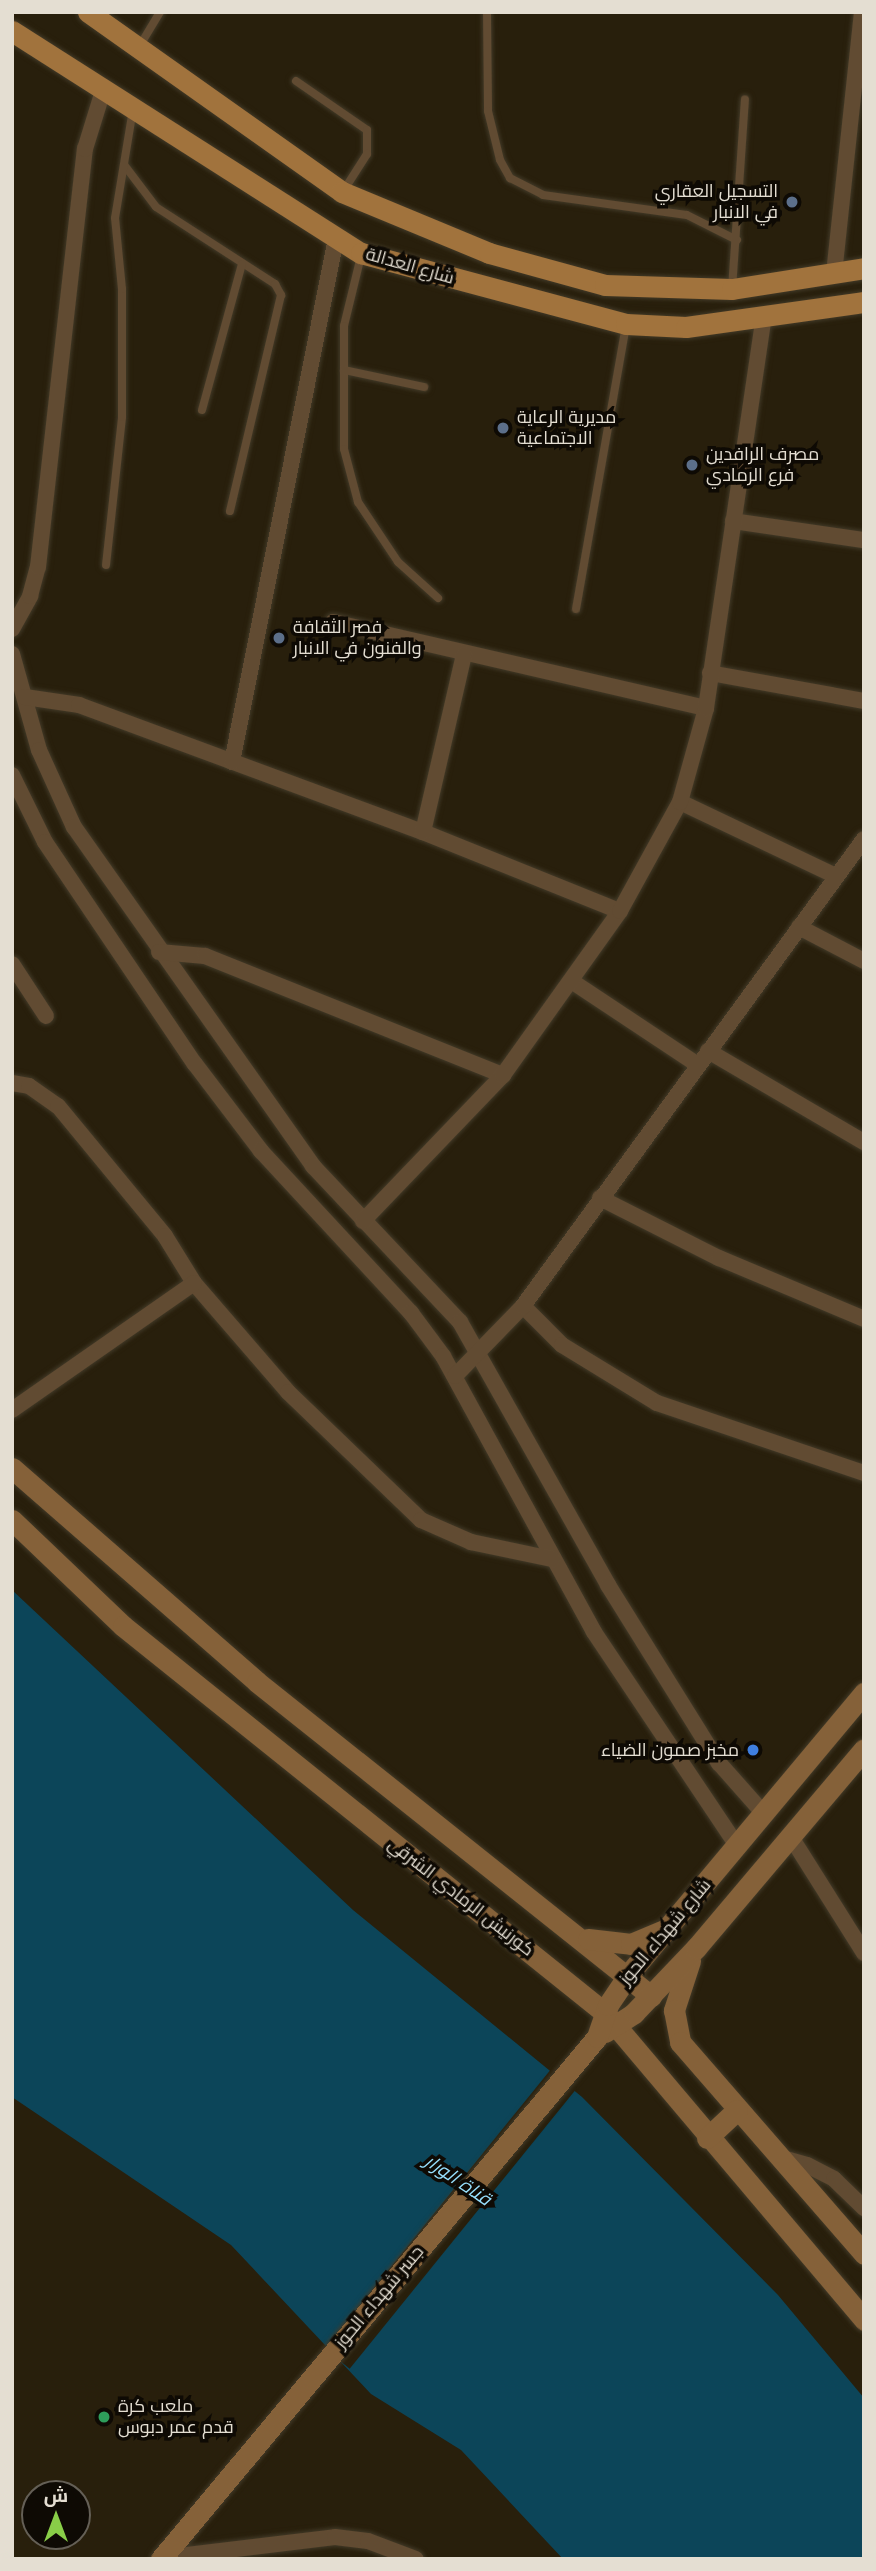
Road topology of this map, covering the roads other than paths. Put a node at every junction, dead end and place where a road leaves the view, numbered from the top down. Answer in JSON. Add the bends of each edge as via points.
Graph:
{"nodes":[{"id":1,"x":88,"y":12,"type":"edge"},
{"id":2,"x":160,"y":12,"type":"edge"},
{"id":3,"x":487,"y":12,"type":"edge"},
{"id":4,"x":862,"y":12,"type":"edge"},
{"id":5,"x":12,"y":32,"type":"edge"},
{"id":6,"x":139,"y":47,"type":"junction"},
{"id":7,"x":296,"y":81,"type":"dead end"},
{"id":8,"x":103,"y":91,"type":"junction"},
{"id":9,"x":745,"y":99,"type":"dead end"},
{"id":10,"x":133,"y":109,"type":"junction"},
{"id":11,"x":125,"y":166,"type":"junction"},
{"id":12,"x":342,"y":192,"type":"junction"},
{"id":13,"x":336,"y":238,"type":"junction"},
{"id":14,"x":737,"y":240,"type":"junction"},
{"id":15,"x":361,"y":253,"type":"junction"},
{"id":16,"x":242,"y":264,"type":"junction"},
{"id":17,"x":864,"y":268,"type":"edge"},
{"id":18,"x":834,"y":274,"type":"junction"},
{"id":19,"x":732,"y":289,"type":"junction"},
{"id":20,"x":864,"y":302,"type":"edge"},
{"id":21,"x":764,"y":315,"type":"junction"},
{"id":22,"x":626,"y":324,"type":"junction"},
{"id":23,"x":344,"y":370,"type":"junction"},
{"id":24,"x":424,"y":387,"type":"dead end"},
{"id":25,"x":202,"y":410,"type":"dead end"},
{"id":26,"x":230,"y":511,"type":"dead end"},
{"id":27,"x":733,"y":521,"type":"junction"},
{"id":28,"x":864,"y":540,"type":"edge"},
{"id":29,"x":106,"y":565,"type":"dead end"},
{"id":30,"x":438,"y":598,"type":"dead end"},
{"id":31,"x":576,"y":608,"type":"dead end"},
{"id":32,"x":333,"y":622,"type":"dead end"},
{"id":33,"x":12,"y":629,"type":"edge"},
{"id":34,"x":12,"y":654,"type":"edge"},
{"id":35,"x":464,"y":654,"type":"junction"},
{"id":36,"x":710,"y":673,"type":"junction"},
{"id":37,"x":24,"y":697,"type":"junction"},
{"id":38,"x":864,"y":701,"type":"edge"},
{"id":39,"x":706,"y":708,"type":"junction"},
{"id":40,"x":232,"y":762,"type":"junction"},
{"id":41,"x":12,"y":775,"type":"edge"},
{"id":42,"x":680,"y":802,"type":"junction"},
{"id":43,"x":423,"y":832,"type":"junction"},
{"id":44,"x":864,"y":839,"type":"edge"},
{"id":45,"x":836,"y":876,"type":"junction"},
{"id":46,"x":620,"y":911,"type":"junction"},
{"id":47,"x":799,"y":927,"type":"junction"},
{"id":48,"x":159,"y":952,"type":"junction"},
{"id":49,"x":864,"y":961,"type":"edge"},
{"id":50,"x":12,"y":964,"type":"edge"},
{"id":51,"x":573,"y":982,"type":"junction"},
{"id":52,"x":46,"y":1016,"type":"dead end"},
{"id":53,"x":708,"y":1051,"type":"junction"},
{"id":54,"x":698,"y":1065,"type":"junction"},
{"id":55,"x":503,"y":1075,"type":"junction"},
{"id":56,"x":12,"y":1083,"type":"edge"},
{"id":57,"x":864,"y":1142,"type":"edge"},
{"id":58,"x":600,"y":1198,"type":"junction"},
{"id":59,"x":363,"y":1221,"type":"junction"},
{"id":60,"x":194,"y":1283,"type":"junction"},
{"id":61,"x":523,"y":1306,"type":"junction"},
{"id":62,"x":864,"y":1319,"type":"edge"},
{"id":63,"x":480,"y":1354,"type":"junction"},
{"id":64,"x":455,"y":1376,"type":"junction"},
{"id":65,"x":12,"y":1410,"type":"edge"},
{"id":66,"x":12,"y":1468,"type":"edge"},
{"id":67,"x":864,"y":1473,"type":"edge"},
{"id":68,"x":12,"y":1520,"type":"edge"},
{"id":69,"x":552,"y":1559,"type":"junction"},
{"id":70,"x":864,"y":1693,"type":"edge"},
{"id":71,"x":864,"y":1749,"type":"edge"},
{"id":72,"x":765,"y":1815,"type":"junction"},
{"id":73,"x":791,"y":1838,"type":"junction"},
{"id":74,"x":738,"y":1847,"type":"junction"},
{"id":75,"x":668,"y":1926,"type":"junction"},
{"id":76,"x":578,"y":1934,"type":"junction"},
{"id":77,"x":696,"y":1948,"type":"junction"},
{"id":78,"x":864,"y":1953,"type":"edge"},
{"id":79,"x":628,"y":1975,"type":"junction"},
{"id":80,"x":651,"y":1996,"type":"junction"},
{"id":81,"x":611,"y":2019,"type":"junction"},
{"id":82,"x":597,"y":2036,"type":"joint"},
{"id":83,"x":737,"y":2110,"type":"junction"},
{"id":84,"x":707,"y":2138,"type":"junction"},
{"id":85,"x":779,"y":2157,"type":"junction"},
{"id":86,"x":864,"y":2208,"type":"edge"},
{"id":87,"x":864,"y":2254,"type":"edge"},
{"id":88,"x":864,"y":2320,"type":"edge"},
{"id":89,"x":161,"y":2558,"type":"edge"},
{"id":90,"x":416,"y":2559,"type":"edge"}],
"edges":[{"from":1,"to":6,"type":"main road"},
{"from":2,"to":6,"type":"lane"},
{"from":3,"to":14,"type":"lane","via":[[488,111],[500,160],[510,178],[543,195],[687,215]]},
{"from":4,"to":18,"type":"street"},
{"from":5,"to":8,"type":"main road","name":"شارع العدالة"},
{"from":6,"to":12,"type":"main road"},
{"from":7,"to":12,"type":"lane","via":[[367,130],[367,154]]},
{"from":8,"to":10,"type":"main road","name":"شارع العدالة"},
{"from":8,"to":33,"type":"street","via":[[85,149],[38,567],[30,596]]},
{"from":9,"to":14,"type":"lane"},
{"from":10,"to":11,"type":"lane"},
{"from":10,"to":13,"type":"main road","name":"شارع العدالة"},
{"from":11,"to":16,"type":"lane","via":[[156,207]]},
{"from":11,"to":29,"type":"lane","via":[[115,218],[122,289],[122,417]]},
{"from":12,"to":19,"type":"main road","via":[[489,253],[604,285]]},
{"from":13,"to":15,"type":"main road","name":"شارع العدالة"},
{"from":13,"to":40,"type":"street"},
{"from":14,"to":19,"type":"lane"},
{"from":15,"to":22,"type":"main road","name":"شارع العدالة"},
{"from":15,"to":23,"type":"lane","via":[[344,326]]},
{"from":16,"to":25,"type":"lane"},
{"from":16,"to":26,"type":"lane","via":[[275,284],[281,307]]},
{"from":17,"to":18,"type":"main road"},
{"from":18,"to":19,"type":"main road"},
{"from":20,"to":21,"type":"main road","name":"شارع العدالة"},
{"from":21,"to":22,"type":"main road","name":"شارع العدالة","via":[[686,327]]},
{"from":21,"to":27,"type":"street"},
{"from":22,"to":31,"type":"lane"},
{"from":23,"to":24,"type":"lane"},
{"from":23,"to":30,"type":"lane","via":[[344,449],[358,502],[398,562]]},
{"from":27,"to":28,"type":"street"},
{"from":27,"to":36,"type":"street"},
{"from":32,"to":35,"type":"street"},
{"from":34,"to":37,"type":"street"},
{"from":35,"to":39,"type":"street"},
{"from":35,"to":43,"type":"street"},
{"from":36,"to":38,"type":"street"},
{"from":36,"to":39,"type":"street"},
{"from":37,"to":40,"type":"street","via":[[66,701]]},
{"from":37,"to":48,"type":"street","via":[[60,802]]},
{"from":39,"to":42,"type":"street"},
{"from":40,"to":43,"type":"street"},
{"from":41,"to":64,"type":"street","via":[[45,842],[195,1064],[300,1197],[411,1313]]},
{"from":42,"to":45,"type":"street"},
{"from":42,"to":46,"type":"street"},
{"from":43,"to":46,"type":"street"},
{"from":44,"to":45,"type":"street"},
{"from":45,"to":47,"type":"street"},
{"from":46,"to":51,"type":"street"},
{"from":47,"to":49,"type":"street"},
{"from":47,"to":53,"type":"street"},
{"from":48,"to":55,"type":"street","via":[[205,956]]},
{"from":48,"to":59,"type":"street","via":[[288,1132]]},
{"from":50,"to":52,"type":"street"},
{"from":51,"to":54,"type":"street"},
{"from":51,"to":55,"type":"street"},
{"from":53,"to":54,"type":"street"},
{"from":53,"to":57,"type":"street"},
{"from":54,"to":58,"type":"street"},
{"from":55,"to":59,"type":"street"},
{"from":56,"to":60,"type":"street","via":[[29,1086],[58,1106],[165,1236]]},
{"from":58,"to":61,"type":"street"},
{"from":58,"to":62,"type":"street","via":[[719,1258]]},
{"from":59,"to":63,"type":"street","via":[[448,1307]]},
{"from":60,"to":65,"type":"street"},
{"from":60,"to":69,"type":"street","via":[[288,1392],[421,1520],[471,1542]]},
{"from":61,"to":63,"type":"street"},
{"from":61,"to":67,"type":"street","via":[[562,1345],[657,1403]]},
{"from":63,"to":64,"type":"street"},
{"from":63,"to":72,"type":"street","via":[[615,1596],[719,1763]]},
{"from":64,"to":69,"type":"street"},
{"from":66,"to":76,"type":"main road","via":[[257,1682]]},
{"from":68,"to":81,"type":"main road","name":"كورنيش الرمادي الشرقي","via":[[124,1626]]},
{"from":69,"to":74,"type":"street","via":[[639,1703]]},
{"from":70,"to":72,"type":"main road","name":"شارع شهداء الحوز"},
{"from":71,"to":73,"type":"main road","name":"شارع شهداء الحوز"},
{"from":72,"to":74,"type":"main road","name":"شارع شهداء الحوز"},
{"from":73,"to":77,"type":"main road","name":"شارع شهداء الحوز"},
{"from":73,"to":78,"type":"street"},
{"from":74,"to":75,"type":"main road","name":"شارع شهداء الحوز"},
{"from":75,"to":76,"type":"main road","via":[[631,1944],[604,1944]]},
{"from":75,"to":79,"type":"main road","name":"شارع شهداء الحوز"},
{"from":76,"to":79,"type":"main road"},
{"from":77,"to":80,"type":"main road","name":"شارع شهداء الحوز"},
{"from":77,"to":83,"type":"main road","via":[[675,2001],[675,2028],[680,2042]]},
{"from":79,"to":80,"type":"main road"},
{"from":79,"to":81,"type":"main road","name":"شارع شهداء الحوز"},
{"from":80,"to":81,"type":"main road","name":"شارع شهداء الحوز"},
{"from":81,"to":82,"type":"main road","name":"شارع شهداء الحوز"},
{"from":81,"to":84,"type":"main road","name":"كورنيش الرمادي الشرقي"},
{"from":82,"to":89,"type":"main road","name":"جسر شهداء الحوز"},
{"from":83,"to":84,"type":"main road"},
{"from":83,"to":85,"type":"main road"},
{"from":84,"to":88,"type":"main road","name":"كورنيش الرمادي الشرقي"},
{"from":85,"to":86,"type":"street","via":[[834,2179]]},
{"from":85,"to":87,"type":"main road"},
{"from":89,"to":90,"type":"street","via":[[335,2537],[368,2541]]}]}
